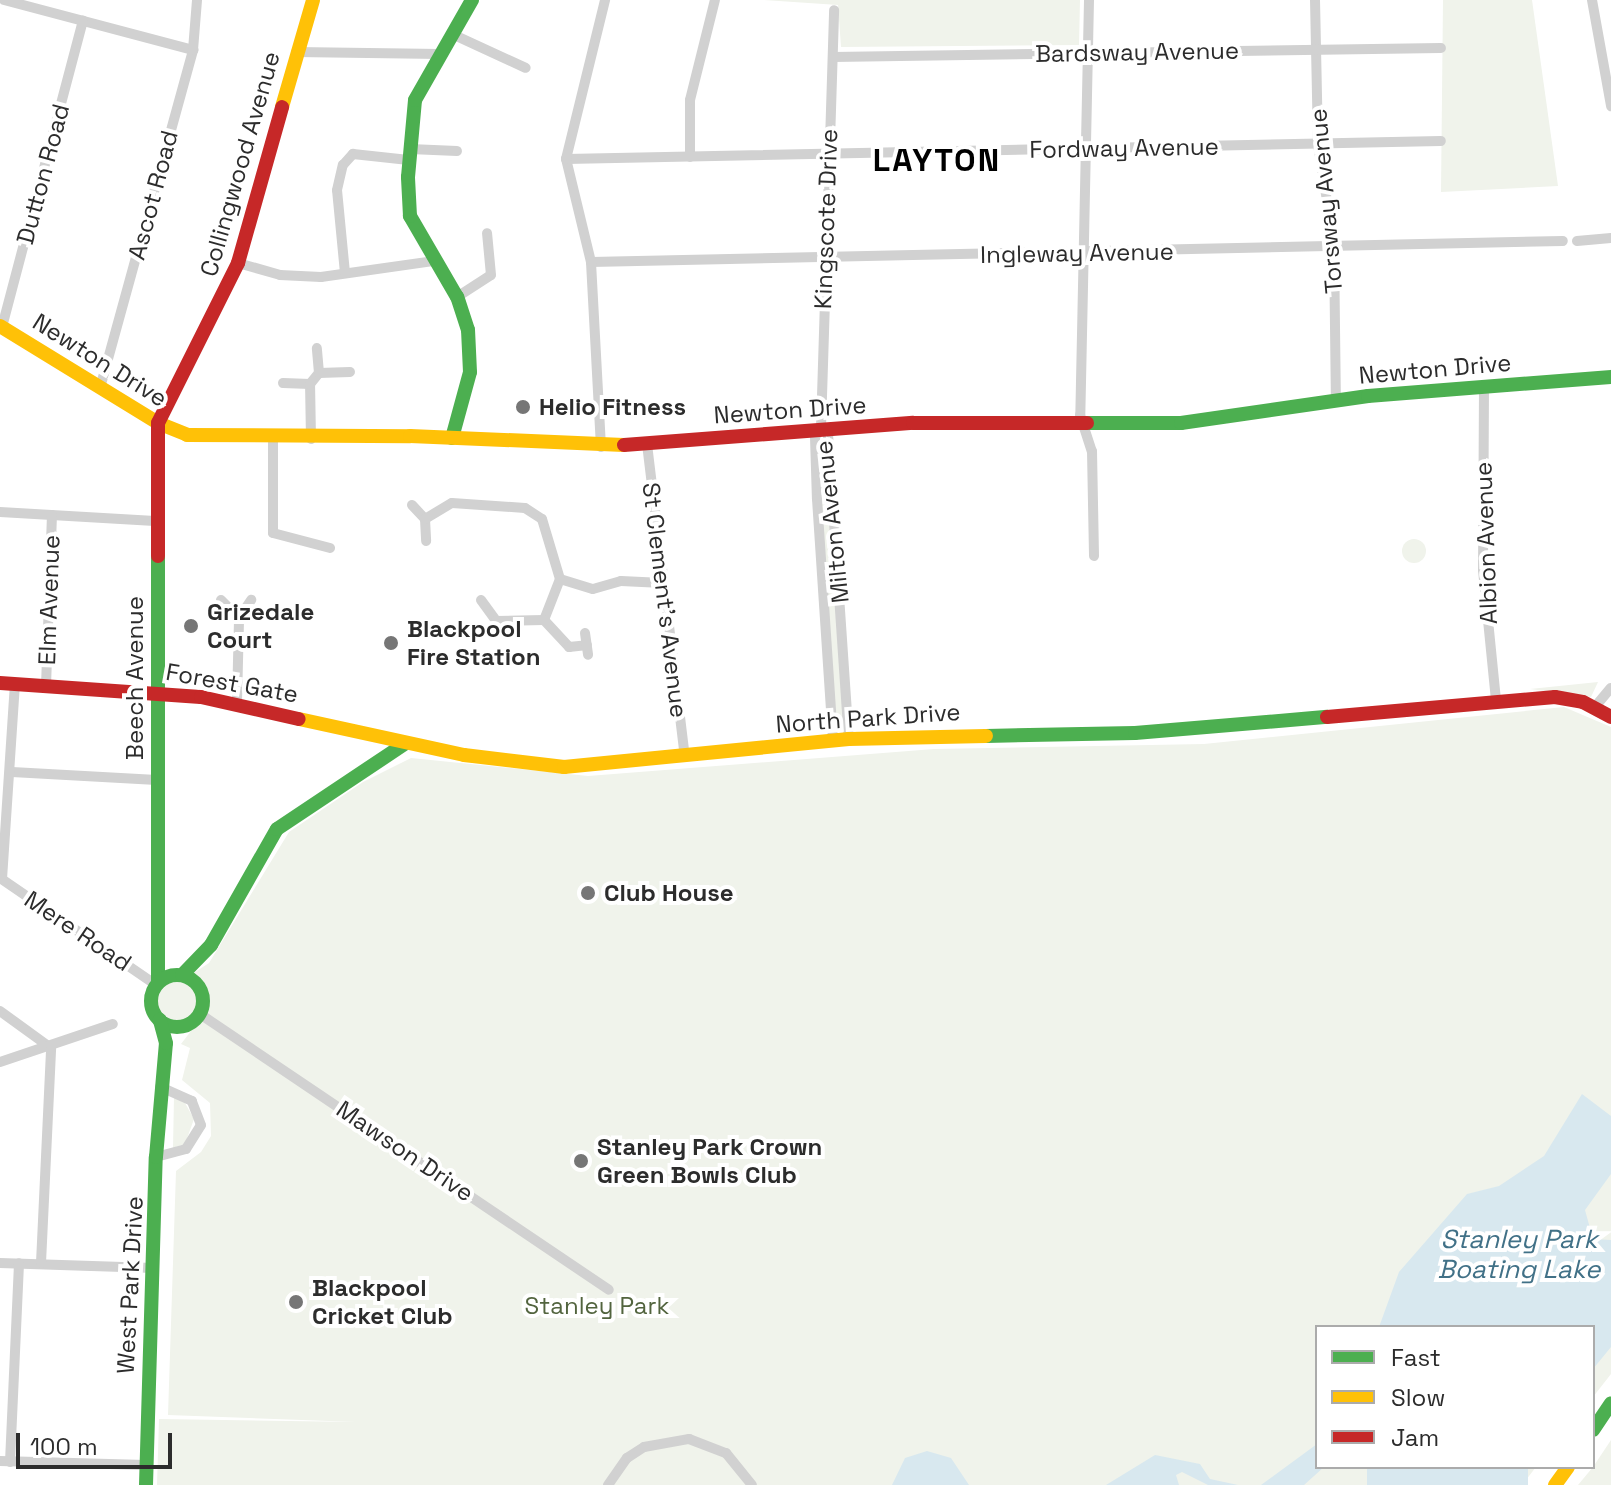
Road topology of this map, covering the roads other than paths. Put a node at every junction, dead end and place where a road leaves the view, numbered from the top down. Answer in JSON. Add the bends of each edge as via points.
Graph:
{"nodes":[{"id":1,"x":4,"y":0,"type":"edge"},
{"id":2,"x":197,"y":0,"type":"edge"},
{"id":3,"x":313,"y":0,"type":"edge"},
{"id":4,"x":472,"y":0,"type":"edge"},
{"id":5,"x":605,"y":0,"type":"edge"},
{"id":6,"x":715,"y":0,"type":"edge"},
{"id":7,"x":1089,"y":0,"type":"edge"},
{"id":8,"x":1315,"y":0,"type":"edge"},
{"id":9,"x":1592,"y":0,"type":"edge"},
{"id":10,"x":834,"y":10,"type":"dead end"},
{"id":11,"x":83,"y":21,"type":"junction"},
{"id":12,"x":452,"y":34,"type":"junction"},
{"id":13,"x":1441,"y":48,"type":"dead end"},
{"id":14,"x":193,"y":50,"type":"junction"},
{"id":15,"x":1316,"y":50,"type":"junction"},
{"id":16,"x":296,"y":52,"type":"junction"},
{"id":17,"x":1087,"y":53,"type":"junction"},
{"id":18,"x":440,"y":54,"type":"junction"},
{"id":19,"x":833,"y":57,"type":"junction"},
{"id":20,"x":526,"y":68,"type":"dead end"},
{"id":21,"x":1611,"y":106,"type":"edge"},
{"id":22,"x":1441,"y":141,"type":"dead end"},
{"id":23,"x":1318,"y":144,"type":"junction"},
{"id":24,"x":1082,"y":148,"type":"junction"},
{"id":25,"x":457,"y":151,"type":"dead end"},
{"id":26,"x":410,"y":155,"type":"junction"},
{"id":27,"x":828,"y":156,"type":"junction"},
{"id":28,"x":690,"y":157,"type":"junction"},
{"id":29,"x":566,"y":159,"type":"junction"},
{"id":30,"x":487,"y":233,"type":"dead end"},
{"id":31,"x":1611,"y":238,"type":"edge"},
{"id":32,"x":1563,"y":241,"type":"dead end"},
{"id":33,"x":1577,"y":241,"type":"dead end"},
{"id":34,"x":1334,"y":245,"type":"junction"},
{"id":35,"x":1082,"y":254,"type":"junction"},
{"id":36,"x":824,"y":257,"type":"junction"},
{"id":37,"x":433,"y":261,"type":"junction"},
{"id":38,"x":591,"y":262,"type":"junction"},
{"id":39,"x":238,"y":263,"type":"junction"},
{"id":40,"x":345,"y":273,"type":"junction"},
{"id":41,"x":457,"y":297,"type":"junction"},
{"id":42,"x":1,"y":326,"type":"edge"},
{"id":43,"x":317,"y":348,"type":"dead end"},
{"id":44,"x":350,"y":372,"type":"dead end"},
{"id":45,"x":319,"y":373,"type":"junction"},
{"id":46,"x":1611,"y":377,"type":"edge"},
{"id":47,"x":283,"y":383,"type":"dead end"},
{"id":48,"x":310,"y":384,"type":"junction"},
{"id":49,"x":1484,"y":386,"type":"junction"},
{"id":50,"x":100,"y":388,"type":"junction"},
{"id":51,"x":1336,"y":401,"type":"junction"},
{"id":52,"x":158,"y":423,"type":"junction"},
{"id":53,"x":1083,"y":424,"type":"junction"},
{"id":54,"x":821,"y":428,"type":"junction"},
{"id":55,"x":452,"y":438,"type":"junction"},
{"id":56,"x":273,"y":439,"type":"junction"},
{"id":57,"x":311,"y":439,"type":"junction"},
{"id":58,"x":647,"y":444,"type":"junction"},
{"id":59,"x":601,"y":447,"type":"junction"},
{"id":60,"x":412,"y":505,"type":"dead end"},
{"id":61,"x":0,"y":512,"type":"edge"},
{"id":62,"x":52,"y":515,"type":"junction"},
{"id":63,"x":425,"y":519,"type":"junction"},
{"id":64,"x":155,"y":521,"type":"junction"},
{"id":65,"x":426,"y":541,"type":"dead end"},
{"id":66,"x":330,"y":548,"type":"dead end"},
{"id":67,"x":1094,"y":556,"type":"dead end"},
{"id":68,"x":560,"y":579,"type":"junction"},
{"id":69,"x":663,"y":583,"type":"junction"},
{"id":70,"x":221,"y":600,"type":"dead end"},
{"id":71,"x":251,"y":600,"type":"dead end"},
{"id":72,"x":481,"y":600,"type":"dead end"},
{"id":73,"x":239,"y":618,"type":"junction"},
{"id":74,"x":544,"y":620,"type":"junction"},
{"id":75,"x":585,"y":633,"type":"dead end"},
{"id":76,"x":8,"y":683,"type":"edge"},
{"id":77,"x":46,"y":686,"type":"junction"},
{"id":78,"x":1611,"y":688,"type":"edge"},
{"id":79,"x":159,"y":693,"type":"junction"},
{"id":80,"x":1496,"y":700,"type":"junction"},
{"id":81,"x":237,"y":702,"type":"junction"},
{"id":82,"x":1594,"y":708,"type":"junction"},
{"id":83,"x":1611,"y":717,"type":"edge"},
{"id":84,"x":849,"y":739,"type":"junction"},
{"id":85,"x":833,"y":741,"type":"junction"},
{"id":86,"x":406,"y":743,"type":"junction"},
{"id":87,"x":685,"y":756,"type":"junction"},
{"id":88,"x":12,"y":772,"type":"junction"},
{"id":89,"x":157,"y":780,"type":"junction"},
{"id":90,"x":1,"y":879,"type":"edge"},
{"id":91,"x":159,"y":932,"type":"junction"},
{"id":92,"x":211,"y":945,"type":"junction"},
{"id":93,"x":179,"y":975,"type":"junction"},
{"id":94,"x":157,"y":984,"type":"junction"},
{"id":95,"x":199,"y":986,"type":"junction"},
{"id":96,"x":0,"y":1011,"type":"edge"},
{"id":97,"x":194,"y":1019,"type":"junction"},
{"id":98,"x":160,"y":1020,"type":"junction"},
{"id":99,"x":113,"y":1024,"type":"dead end"},
{"id":100,"x":51,"y":1048,"type":"junction"},
{"id":101,"x":0,"y":1062,"type":"edge"},
{"id":102,"x":160,"y":1087,"type":"junction"},
{"id":103,"x":156,"y":1157,"type":"junction"},
{"id":104,"x":0,"y":1263,"type":"edge"},
{"id":105,"x":19,"y":1263,"type":"junction"},
{"id":106,"x":41,"y":1263,"type":"junction"},
{"id":107,"x":154,"y":1268,"type":"junction"},
{"id":108,"x":609,"y":1290,"type":"dead end"},
{"id":109,"x":1611,"y":1403,"type":"edge"},
{"id":110,"x":1595,"y":1427,"type":"edge"},
{"id":111,"x":2,"y":1462,"type":"edge"},
{"id":112,"x":146,"y":1465,"type":"junction"},
{"id":113,"x":146,"y":1485,"type":"edge"},
{"id":114,"x":608,"y":1485,"type":"edge"},
{"id":115,"x":752,"y":1485,"type":"edge"}],
"edges":[{"from":1,"to":11,"type":"street"},
{"from":2,"to":14,"type":"street","name":"Ascot Road"},
{"from":3,"to":16,"type":"street","name":"Collingwood Avenue"},
{"from":4,"to":12,"type":"street"},
{"from":5,"to":29,"type":"street"},
{"from":6,"to":28,"type":"street","via":[[690,100]]},
{"from":7,"to":17,"type":"street"},
{"from":8,"to":15,"type":"street","name":"Torsway Avenue"},
{"from":9,"to":21,"type":"street"},
{"from":10,"to":19,"type":"street","name":"Kingscote Drive"},
{"from":11,"to":14,"type":"street"},
{"from":11,"to":42,"type":"street","name":"Dutton Road"},
{"from":12,"to":18,"type":"street"},
{"from":12,"to":20,"type":"street"},
{"from":13,"to":15,"type":"street","name":"Bardsway Avenue"},
{"from":14,"to":50,"type":"street","name":"Ascot Road"},
{"from":15,"to":17,"type":"street","name":"Bardsway Avenue"},
{"from":15,"to":23,"type":"street","name":"Torsway Avenue"},
{"from":16,"to":18,"type":"street"},
{"from":16,"to":39,"type":"street","name":"Collingwood Avenue"},
{"from":17,"to":19,"type":"street","name":"Bardsway Avenue"},
{"from":17,"to":24,"type":"street"},
{"from":18,"to":26,"type":"street","via":[[415,100]]},
{"from":19,"to":27,"type":"street","name":"Kingscote Drive"},
{"from":22,"to":23,"type":"street","name":"Fordway Avenue"},
{"from":23,"to":24,"type":"street","name":"Fordway Avenue"},
{"from":23,"to":34,"type":"street","name":"Torsway Avenue"},
{"from":24,"to":27,"type":"street","name":"Fordway Avenue"},
{"from":24,"to":35,"type":"street"},
{"from":25,"to":26,"type":"street"},
{"from":26,"to":37,"type":"street","via":[[410,216]]},
{"from":26,"to":40,"type":"street","via":[[353,154],[343,165],[337,190]]},
{"from":27,"to":28,"type":"street","name":"Fordway Avenue"},
{"from":27,"to":36,"type":"street","name":"Kingscote Drive"},
{"from":28,"to":29,"type":"street","name":"Fordway Avenue"},
{"from":29,"to":38,"type":"street"},
{"from":30,"to":41,"type":"street","via":[[491,275]]},
{"from":31,"to":33,"type":"street"},
{"from":32,"to":34,"type":"street","name":"Ingleway Avenue"},
{"from":34,"to":35,"type":"street","name":"Ingleway Avenue"},
{"from":34,"to":51,"type":"street","name":"Torsway Avenue"},
{"from":35,"to":36,"type":"street","name":"Ingleway Avenue"},
{"from":35,"to":53,"type":"street"},
{"from":36,"to":38,"type":"street","name":"Ingleway Avenue"},
{"from":36,"to":54,"type":"street","name":"Kingscote Drive"},
{"from":37,"to":40,"type":"street"},
{"from":37,"to":41,"type":"street"},
{"from":38,"to":59,"type":"street"},
{"from":39,"to":40,"type":"street","via":[[280,275]]},
{"from":39,"to":52,"type":"street","name":"Collingwood Avenue"},
{"from":41,"to":55,"type":"street","via":[[471,362]]},
{"from":42,"to":50,"type":"street","name":"Newton Drive"},
{"from":43,"to":45,"type":"street"},
{"from":44,"to":45,"type":"street"},
{"from":45,"to":48,"type":"street"},
{"from":46,"to":49,"type":"street","name":"Newton Drive"},
{"from":47,"to":48,"type":"street"},
{"from":48,"to":57,"type":"street"},
{"from":49,"to":51,"type":"street","name":"Newton Drive"},
{"from":49,"to":80,"type":"street","name":"Albion Avenue","via":[[1483,570]]},
{"from":50,"to":52,"type":"street","name":"Newton Drive"},
{"from":51,"to":53,"type":"street","name":"Newton Drive","via":[[1181,423]]},
{"from":52,"to":56,"type":"street","name":"Newton Drive","via":[[187,435]]},
{"from":52,"to":64,"type":"street","name":"Beech Avenue"},
{"from":53,"to":54,"type":"street","name":"Newton Drive"},
{"from":53,"to":67,"type":"street","via":[[1092,451]]},
{"from":54,"to":58,"type":"street","name":"Newton Drive"},
{"from":54,"to":84,"type":"street","name":"Milton Avenue","via":[[828,434]]},
{"from":54,"to":85,"type":"street","name":"Milton Avenue","via":[[815,437],[817,499]]},
{"from":55,"to":57,"type":"street","name":"Newton Drive"},
{"from":55,"to":59,"type":"street","name":"Newton Drive"},
{"from":56,"to":57,"type":"street","name":"Newton Drive"},
{"from":56,"to":66,"type":"street","via":[[273,533]]},
{"from":58,"to":59,"type":"street","name":"Newton Drive"},
{"from":58,"to":69,"type":"street","name":"St Clement's Avenue"},
{"from":60,"to":63,"type":"street"},
{"from":61,"to":62,"type":"street"},
{"from":62,"to":64,"type":"street"},
{"from":62,"to":77,"type":"street","name":"Elm Avenue"},
{"from":63,"to":65,"type":"street"},
{"from":63,"to":68,"type":"street","via":[[452,503],[535,512],[547,528]]},
{"from":64,"to":79,"type":"street","name":"Beech Avenue"},
{"from":68,"to":69,"type":"street","via":[[593,589],[621,581]]},
{"from":68,"to":74,"type":"street"},
{"from":69,"to":87,"type":"street","name":"St Clement's Avenue"},
{"from":70,"to":73,"type":"street"},
{"from":71,"to":73,"type":"street"},
{"from":72,"to":74,"type":"street","via":[[496,626]]},
{"from":73,"to":81,"type":"street"},
{"from":74,"to":75,"type":"street","via":[[569,647],[587,650]]},
{"from":76,"to":77,"type":"street","name":"Forest Gate"},
{"from":76,"to":88,"type":"street"},
{"from":77,"to":79,"type":"street","name":"Forest Gate"},
{"from":78,"to":82,"type":"street"},
{"from":79,"to":81,"type":"street","name":"Forest Gate"},
{"from":79,"to":89,"type":"street","name":"Beech Avenue"},
{"from":80,"to":82,"type":"street","name":"North Park Drive","via":[[1569,698]]},
{"from":80,"to":84,"type":"street","name":"North Park Drive","via":[[1315,721],[1146,732]]},
{"from":81,"to":86,"type":"street","name":"Forest Gate"},
{"from":82,"to":83,"type":"street","name":"North Park Drive"},
{"from":84,"to":85,"type":"street","name":"North Park Drive"},
{"from":85,"to":87,"type":"street","name":"North Park Drive"},
{"from":86,"to":87,"type":"street","name":"North Park Drive","via":[[564,767]]},
{"from":86,"to":92,"type":"street","via":[[277,829]]},
{"from":88,"to":89,"type":"street"},
{"from":88,"to":90,"type":"street"},
{"from":89,"to":91,"type":"street","name":"Beech Avenue"},
{"from":90,"to":94,"type":"street","name":"Mere Road"},
{"from":91,"to":93,"type":"street","name":"Beech Avenue"},
{"from":91,"to":94,"type":"street","name":"Beech Avenue"},
{"from":92,"to":93,"type":"street"},
{"from":92,"to":95,"type":"street"},
{"from":93,"to":94,"type":"street"},
{"from":93,"to":95,"type":"street"},
{"from":94,"to":98,"type":"street","via":[[151,1006]]},
{"from":95,"to":97,"type":"street"},
{"from":96,"to":100,"type":"street"},
{"from":97,"to":98,"type":"street","via":[[173,1027]]},
{"from":97,"to":102,"type":"street","name":"West Park Drive"},
{"from":97,"to":108,"type":"street","name":"Mawson Drive"},
{"from":98,"to":102,"type":"street","name":"West Park Drive","via":[[166,1039]]},
{"from":99,"to":100,"type":"street"},
{"from":100,"to":101,"type":"street"},
{"from":100,"to":106,"type":"street"},
{"from":102,"to":103,"type":"street","name":"West Park Drive"},
{"from":102,"to":103,"type":"street","via":[[192,1101],[201,1125],[186,1149]]},
{"from":103,"to":107,"type":"street","name":"West Park Drive"},
{"from":104,"to":105,"type":"street"},
{"from":105,"to":106,"type":"street"},
{"from":105,"to":111,"type":"street"},
{"from":106,"to":107,"type":"street"},
{"from":107,"to":112,"type":"street","name":"West Park Drive"},
{"from":109,"to":110,"type":"street"},
{"from":111,"to":112,"type":"street"},
{"from":112,"to":113,"type":"street","name":"West Park Drive"},
{"from":114,"to":115,"type":"street","via":[[627,1458],[644,1446],[689,1439],[726,1453]]}]}
